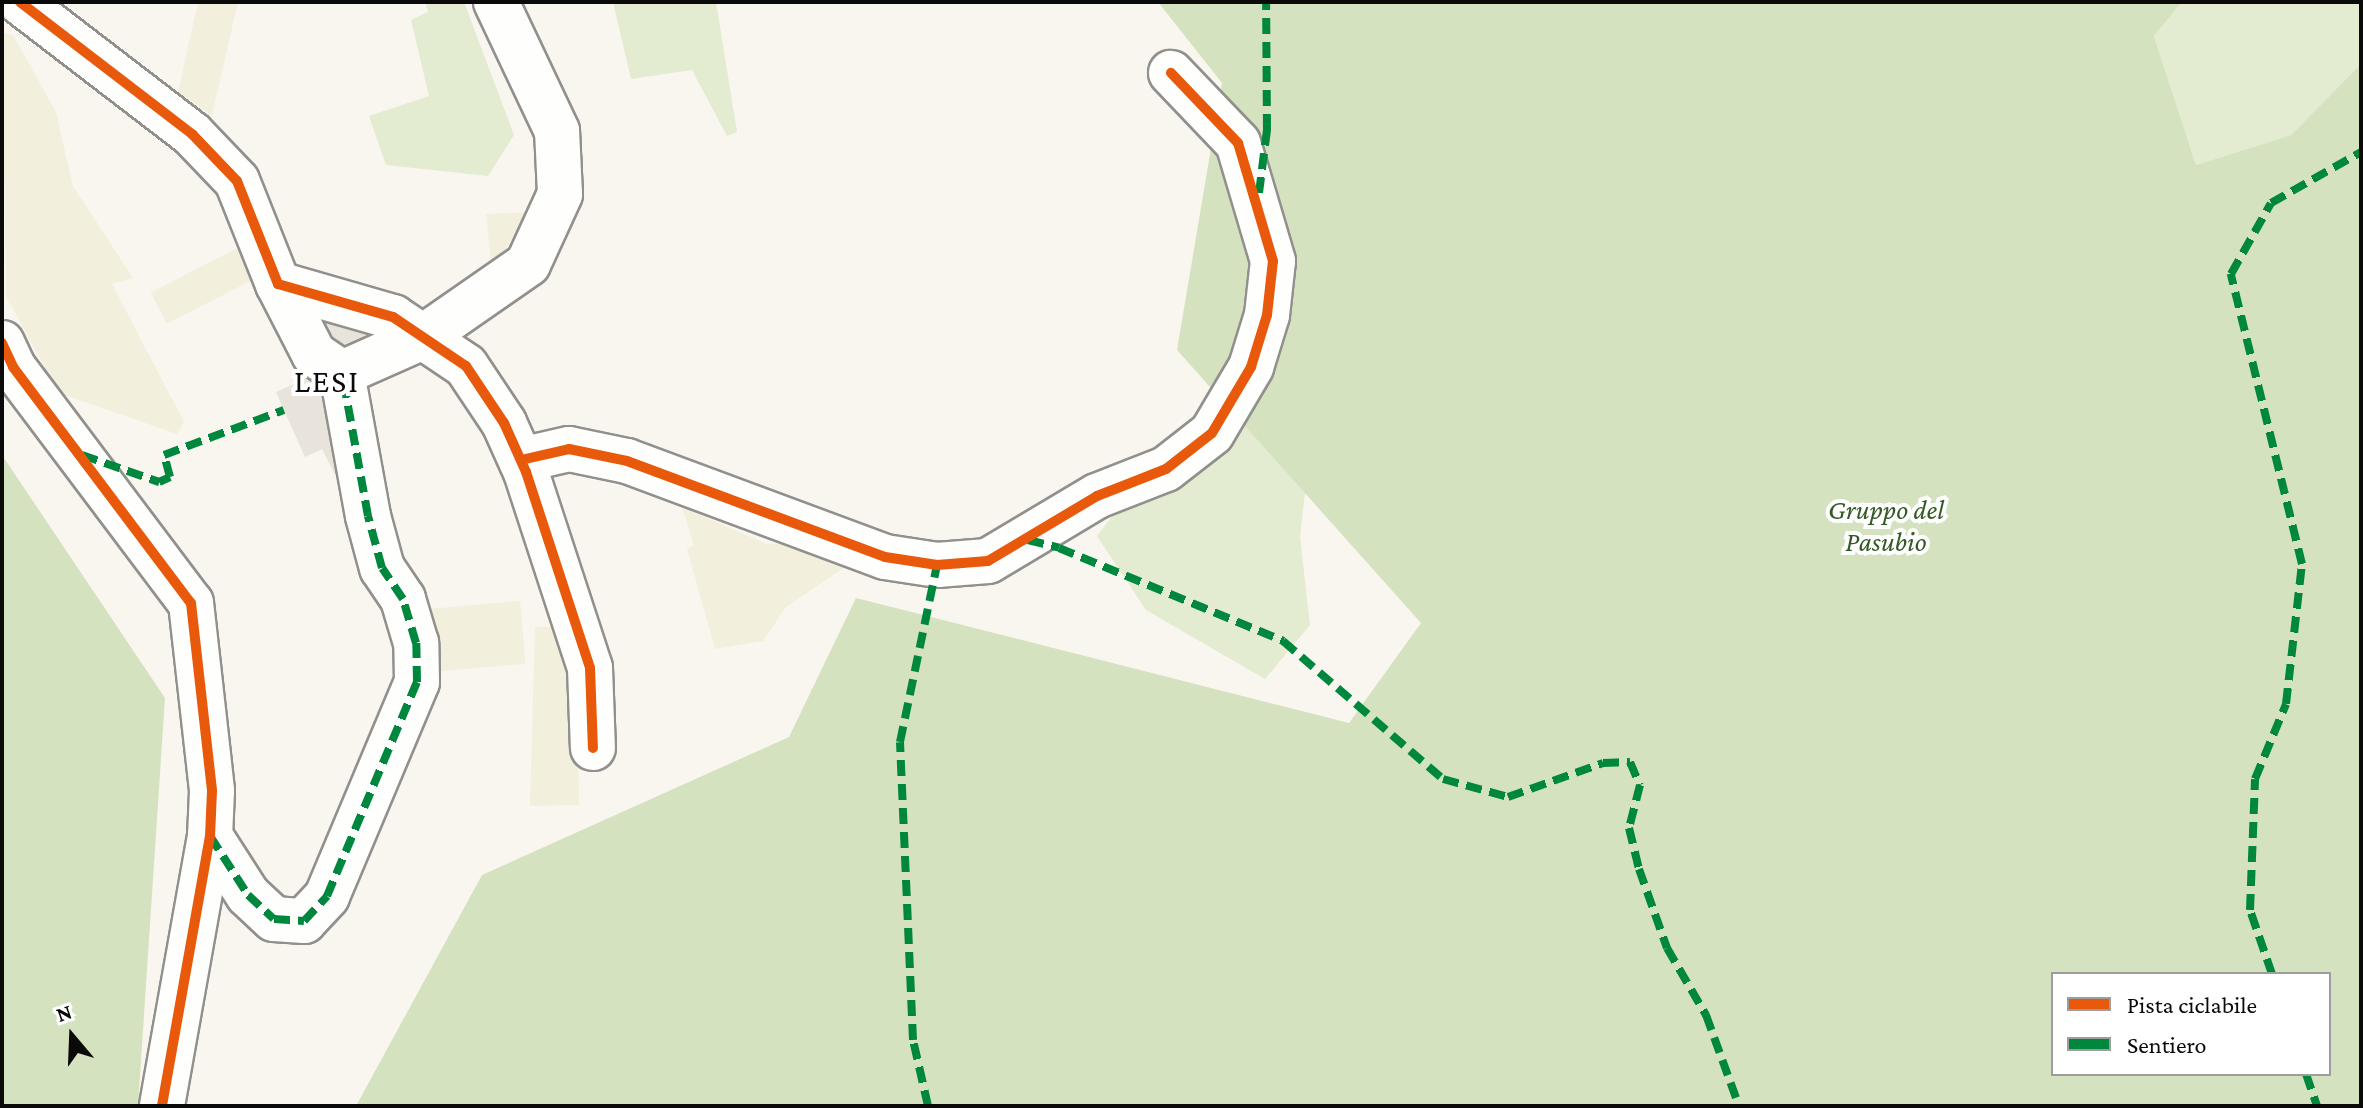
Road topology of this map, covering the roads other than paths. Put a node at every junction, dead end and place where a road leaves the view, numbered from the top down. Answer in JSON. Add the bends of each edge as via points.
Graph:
{"nodes":[{"id":1,"x":20,"y":2,"type":"edge"},
{"id":2,"x":496,"y":2,"type":"edge"},
{"id":3,"x":1171,"y":73,"type":"dead end"},
{"id":4,"x":278,"y":284,"type":"junction"},
{"id":5,"x":423,"y":337,"type":"junction"},
{"id":6,"x":6,"y":355,"type":"edge"},
{"id":7,"x":342,"y":373,"type":"junction"},
{"id":8,"x":521,"y":460,"type":"junction"},
{"id":9,"x":593,"y":748,"type":"dead end"},
{"id":10,"x":210,"y":836,"type":"junction"},
{"id":11,"x":162,"y":1106,"type":"edge"}],
"edges":[{"from":1,"to":4,"type":"street","via":[[192,134],[237,181]]},
{"from":2,"to":5,"type":"street","via":[[557,131],[560,194],[528,264]]},
{"from":3,"to":8,"type":"street","via":[[1238,143],[1273,261],[1267,315],[1251,367],[1212,433],[1166,469],[1097,496],[988,561],[937,565],[885,557],[627,461],[569,449]]},
{"from":4,"to":5,"type":"street","via":[[393,317]]},
{"from":4,"to":7,"type":"street","via":[[314,354]]},
{"from":5,"to":7,"type":"street"},
{"from":5,"to":8,"type":"street","via":[[466,366],[504,423]]},
{"from":6,"to":10,"type":"street","via":[[191,603],[212,791]]},
{"from":7,"to":10,"type":"street","via":[[382,568],[403,599],[416,643],[417,682],[327,896],[304,921],[274,919],[248,895]]},
{"from":8,"to":9,"type":"street","via":[[590,668]]},
{"from":10,"to":11,"type":"street"}]}
